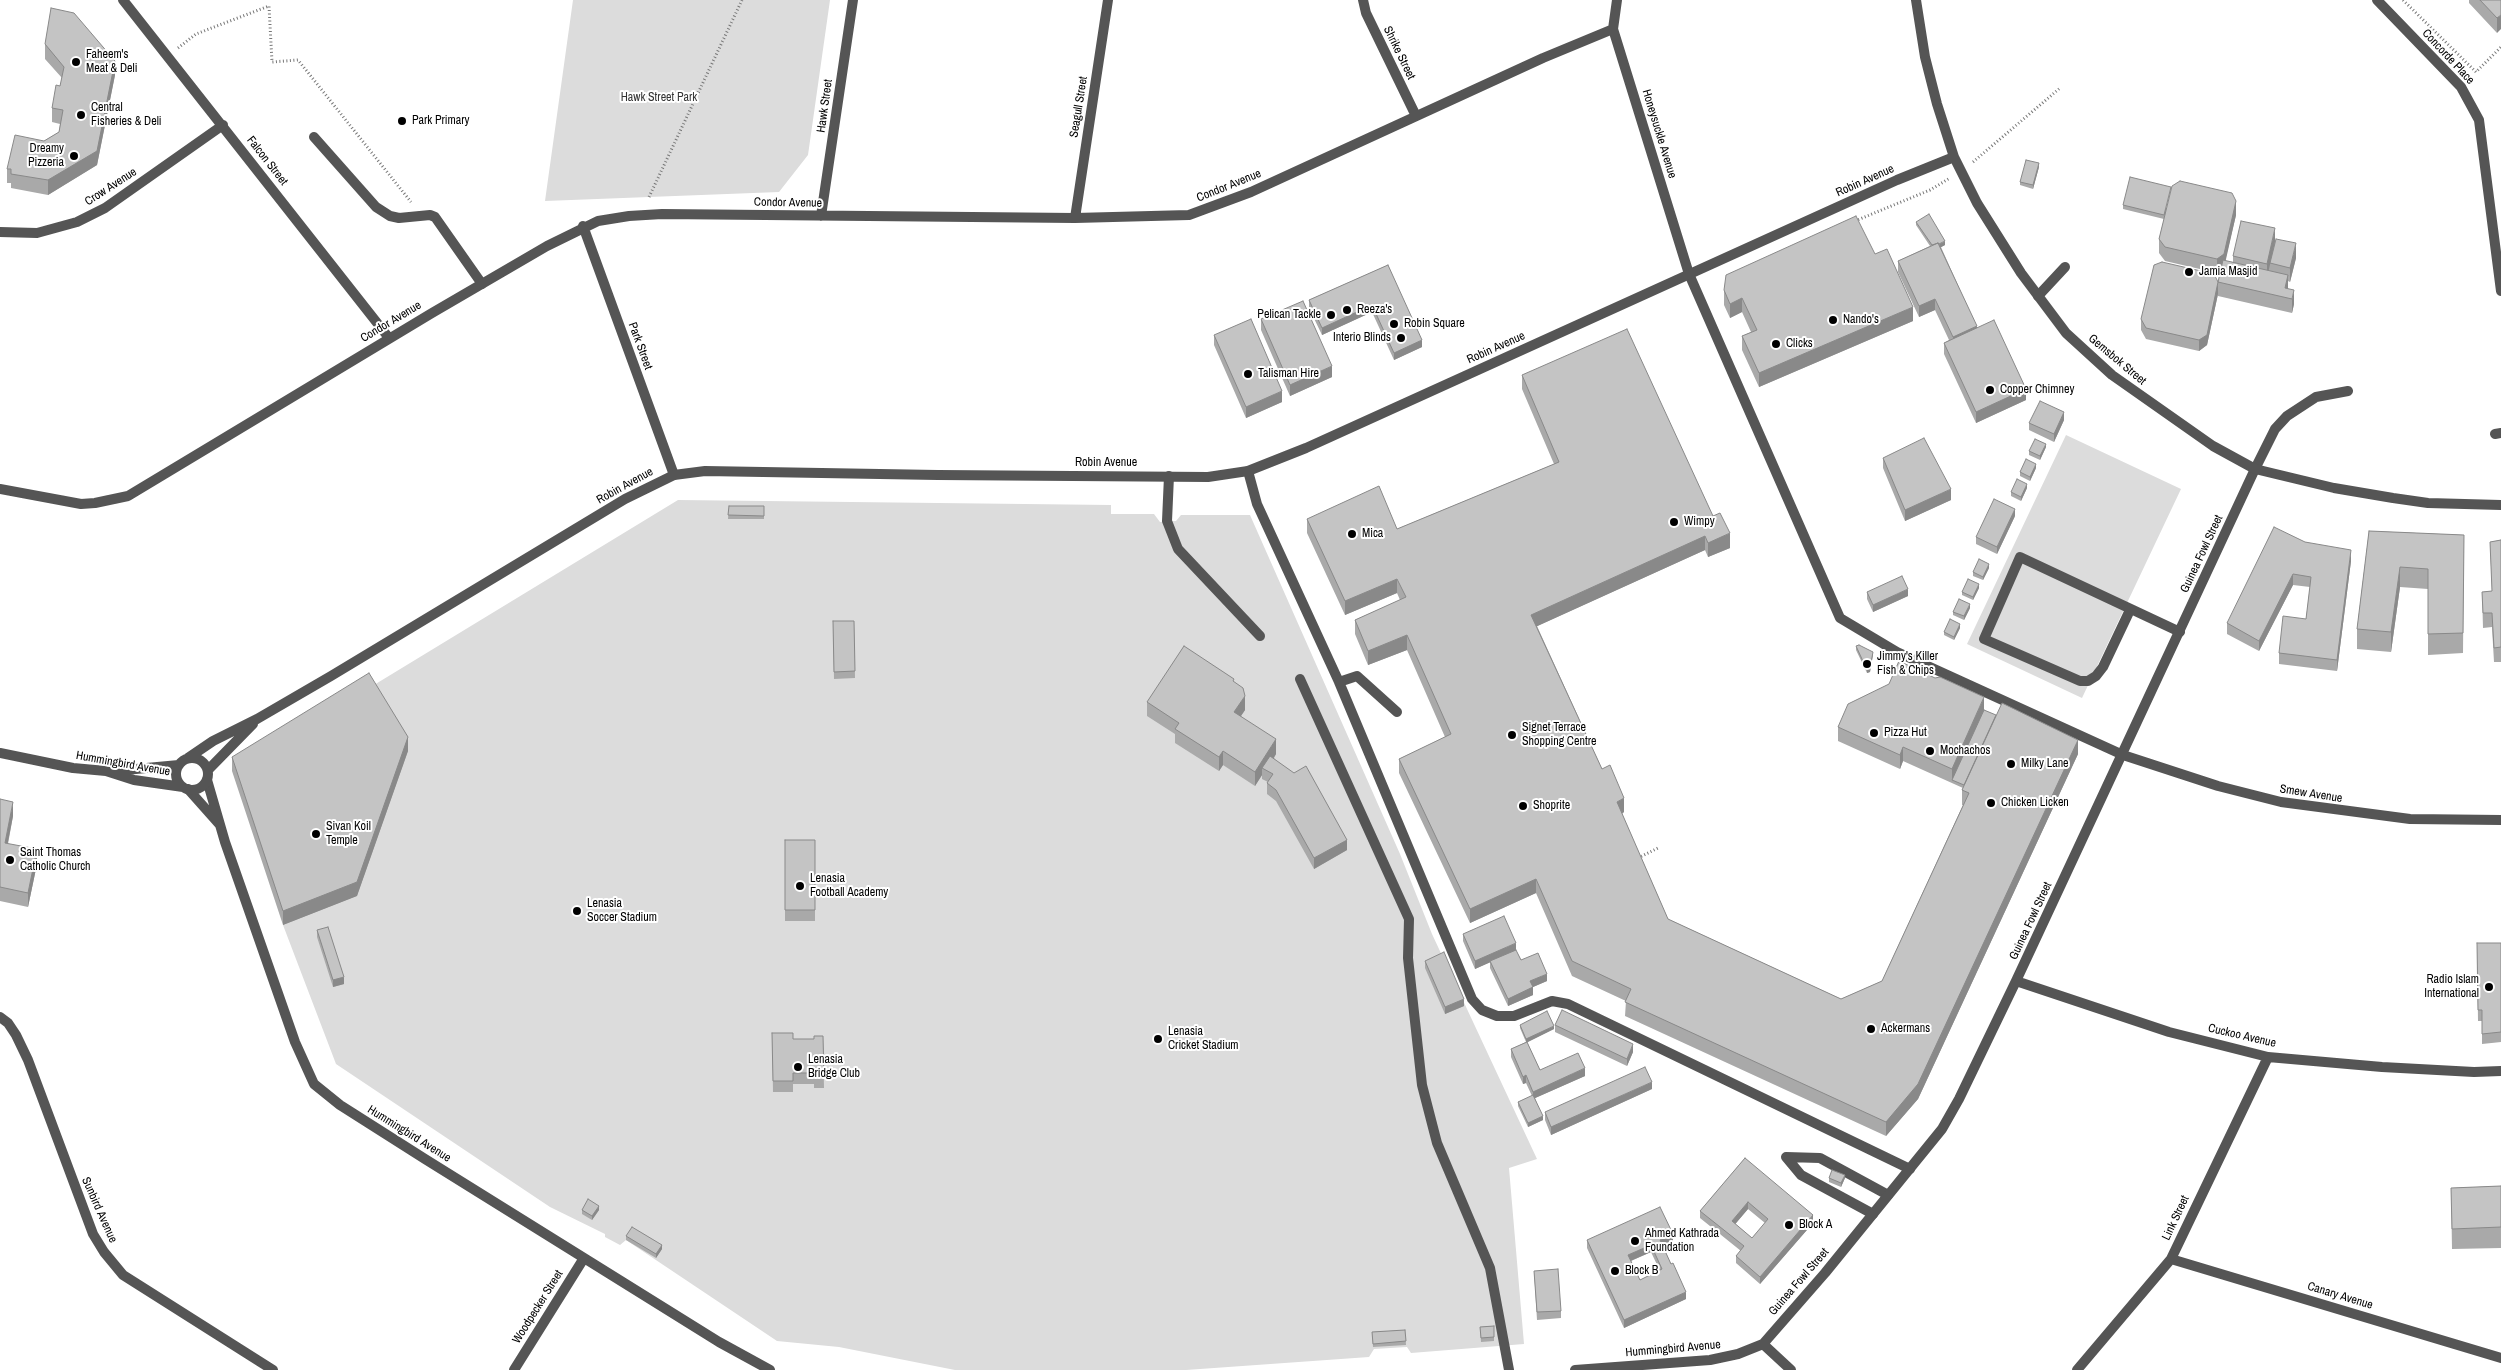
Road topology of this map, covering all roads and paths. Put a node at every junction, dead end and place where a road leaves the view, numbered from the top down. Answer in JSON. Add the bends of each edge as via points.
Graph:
{"nodes":[{"id":1,"x":123,"y":0,"type":"edge"},
{"id":2,"x":742,"y":0,"type":"edge"},
{"id":3,"x":853,"y":0,"type":"edge"},
{"id":4,"x":1108,"y":0,"type":"edge"},
{"id":5,"x":1363,"y":0,"type":"edge"},
{"id":6,"x":1617,"y":0,"type":"edge"},
{"id":7,"x":1916,"y":0,"type":"edge"},
{"id":8,"x":2377,"y":0,"type":"edge"},
{"id":9,"x":2403,"y":0,"type":"edge"},
{"id":10,"x":1613,"y":30,"type":"junction"},
{"id":11,"x":2501,"y":48,"type":"edge"},
{"id":12,"x":167,"y":56,"type":"junction"},
{"id":13,"x":2060,"y":88,"type":"dead end"},
{"id":14,"x":1416,"y":116,"type":"junction"},
{"id":15,"x":223,"y":125,"type":"junction"},
{"id":16,"x":314,"y":136,"type":"dead end"},
{"id":17,"x":1954,"y":157,"type":"junction"},
{"id":18,"x":1961,"y":172,"type":"junction"},
{"id":19,"x":649,"y":197,"type":"dead end"},
{"id":20,"x":414,"y":205,"type":"dead end"},
{"id":21,"x":821,"y":216,"type":"junction"},
{"id":22,"x":1075,"y":218,"type":"junction"},
{"id":23,"x":1853,"y":222,"type":"edge"},
{"id":24,"x":583,"y":226,"type":"junction"},
{"id":25,"x":0,"y":232,"type":"edge"},
{"id":26,"x":2065,"y":267,"type":"dead end"},
{"id":27,"x":1689,"y":274,"type":"junction"},
{"id":28,"x":482,"y":284,"type":"junction"},
{"id":29,"x":2501,"y":291,"type":"edge"},
{"id":30,"x":2038,"y":296,"type":"junction"},
{"id":31,"x":389,"y":338,"type":"junction"},
{"id":32,"x":2348,"y":391,"type":"dead end"},
{"id":33,"x":2255,"y":468,"type":"junction"},
{"id":34,"x":1248,"y":471,"type":"junction"},
{"id":35,"x":674,"y":475,"type":"junction"},
{"id":36,"x":1169,"y":476,"type":"junction"},
{"id":37,"x":0,"y":489,"type":"edge"},
{"id":38,"x":2501,"y":505,"type":"edge"},
{"id":39,"x":2130,"y":610,"type":"junction"},
{"id":40,"x":2180,"y":632,"type":"junction"},
{"id":41,"x":1260,"y":636,"type":"dead end"},
{"id":42,"x":1300,"y":680,"type":"dead end"},
{"id":43,"x":1339,"y":682,"type":"junction"},
{"id":44,"x":1397,"y":712,"type":"dead end"},
{"id":45,"x":257,"y":720,"type":"junction"},
{"id":46,"x":0,"y":753,"type":"edge"},
{"id":47,"x":2123,"y":755,"type":"junction"},
{"id":48,"x":188,"y":758,"type":"junction"},
{"id":49,"x":179,"y":766,"type":"junction"},
{"id":50,"x":106,"y":771,"type":"junction"},
{"id":51,"x":207,"y":775,"type":"junction"},
{"id":52,"x":185,"y":788,"type":"junction"},
{"id":53,"x":2501,"y":820,"type":"edge"},
{"id":54,"x":222,"y":828,"type":"junction"},
{"id":55,"x":1658,"y":848,"type":"dead end"},
{"id":56,"x":1633,"y":860,"type":"edge"},
{"id":57,"x":2016,"y":981,"type":"junction"},
{"id":58,"x":0,"y":1017,"type":"edge"},
{"id":59,"x":2268,"y":1057,"type":"junction"},
{"id":60,"x":2501,"y":1071,"type":"edge"},
{"id":61,"x":1910,"y":1169,"type":"junction"},
{"id":62,"x":1888,"y":1195,"type":"junction"},
{"id":63,"x":1873,"y":1214,"type":"junction"},
{"id":64,"x":584,"y":1258,"type":"junction"},
{"id":65,"x":2171,"y":1259,"type":"junction"},
{"id":66,"x":1763,"y":1344,"type":"junction"},
{"id":67,"x":2501,"y":1358,"type":"edge"},
{"id":68,"x":273,"y":1370,"type":"edge"},
{"id":69,"x":514,"y":1370,"type":"edge"},
{"id":70,"x":770,"y":1370,"type":"edge"},
{"id":71,"x":1509,"y":1370,"type":"edge"},
{"id":72,"x":1575,"y":1370,"type":"edge"},
{"id":73,"x":1791,"y":1370,"type":"edge"},
{"id":74,"x":2077,"y":1370,"type":"edge"}],
"edges":[{"from":1,"to":12,"type":"street","name":"Falcon Street"},
{"from":2,"to":19,"type":"path"},
{"from":3,"to":21,"type":"street","name":"Hawk Street"},
{"from":4,"to":22,"type":"street","name":"Seagull Street"},
{"from":5,"to":14,"type":"street","name":"Shrike Street","via":[[1366,13]]},
{"from":6,"to":10,"type":"street","name":"Honeysuckle Avenue"},
{"from":7,"to":17,"type":"street","name":"Gemsbok Street","via":[[1925,56]]},
{"from":8,"to":29,"type":"street","name":"Concorde Place","via":[[2461,87],[2479,120]]},
{"from":9,"to":11,"type":"path","via":[[2476,72]]},
{"from":10,"to":14,"type":"street","name":"Condor Avenue"},
{"from":10,"to":27,"type":"street","name":"Honeysuckle Avenue"},
{"from":12,"to":15,"type":"street","name":"Falcon Street"},
{"from":12,"to":20,"type":"path","via":[[196,34],[269,6],[272,62],[298,60]]},
{"from":13,"to":18,"type":"path"},
{"from":14,"to":22,"type":"street","name":"Condor Avenue","via":[[1251,192],[1189,216]]},
{"from":15,"to":25,"type":"street","name":"Crow Avenue","via":[[105,208],[77,222],[37,233]]},
{"from":15,"to":31,"type":"street","name":"Falcon Street"},
{"from":16,"to":28,"type":"street","via":[[376,207],[399,218],[435,217]]},
{"from":17,"to":18,"type":"street","name":"Gemsbok Street"},
{"from":17,"to":27,"type":"street","name":"Robin Avenue"},
{"from":18,"to":23,"type":"path","via":[[1930,190]]},
{"from":18,"to":30,"type":"street","name":"Gemsbok Street","via":[[2001,242]]},
{"from":21,"to":22,"type":"street","name":"Condor Avenue"},
{"from":21,"to":24,"type":"street","name":"Condor Avenue","via":[[662,214],[612,218]]},
{"from":24,"to":28,"type":"street","name":"Condor Avenue"},
{"from":24,"to":35,"type":"street","name":"Park Street"},
{"from":26,"to":30,"type":"street"},
{"from":27,"to":34,"type":"street","name":"Robin Avenue","via":[[1315,444]]},
{"from":27,"to":47,"type":"street","name":"Honeysuckle Avenue","via":[[1840,618],[1897,652]]},
{"from":28,"to":31,"type":"street","name":"Condor Avenue"},
{"from":30,"to":33,"type":"street","name":"Gemsbok Street","via":[[2066,333],[2112,375],[2206,442]]},
{"from":31,"to":37,"type":"street","name":"Condor Avenue","via":[[128,496],[81,504]]},
{"from":32,"to":33,"type":"street","name":"Guinea Fowl Street","via":[[2316,397],[2286,416]]},
{"from":33,"to":38,"type":"street","name":"Gemsbok Street","via":[[2334,488],[2393,498],[2428,503]]},
{"from":33,"to":40,"type":"street","name":"Guinea Fowl Street"},
{"from":34,"to":36,"type":"street","name":"Robin Avenue","via":[[1224,476]]},
{"from":34,"to":43,"type":"street","via":[[1256,504]]},
{"from":35,"to":36,"type":"street","name":"Robin Avenue","via":[[705,471]]},
{"from":35,"to":45,"type":"street","name":"Robin Avenue","via":[[625,499]]},
{"from":36,"to":41,"type":"street","via":[[1167,521],[1178,549]]},
{"from":39,"to":39,"type":"street","via":[[2020,557],[1984,639],[2080,681],[2088,681],[2103,667]]},
{"from":39,"to":40,"type":"street"},
{"from":40,"to":47,"type":"street","name":"Guinea Fowl Street"},
{"from":42,"to":71,"type":"street","via":[[1409,919],[1408,958],[1422,1085],[1437,1143],[1490,1268]]},
{"from":43,"to":44,"type":"street","via":[[1357,676]]},
{"from":43,"to":61,"type":"street","via":[[1472,998],[1482,1010],[1497,1016],[1514,1016],[1552,1001],[1568,1004]]},
{"from":45,"to":48,"type":"street","name":"Robin Avenue","via":[[230,731]]},
{"from":45,"to":51,"type":"street","name":"Robin Avenue"},
{"from":46,"to":50,"type":"street","name":"Hummingbird Avenue","via":[[73,768]]},
{"from":47,"to":53,"type":"street","name":"Smew Avenue","via":[[2218,786],[2281,802],[2410,819]]},
{"from":47,"to":57,"type":"street","name":"Guinea Fowl Street"},
{"from":48,"to":49,"type":"street"},
{"from":48,"to":51,"type":"street","via":[[198,759]]},
{"from":49,"to":50,"type":"street"},
{"from":49,"to":52,"type":"street","via":[[176,774]]},
{"from":50,"to":52,"type":"street","name":"Hummingbird Avenue","via":[[134,780]]},
{"from":51,"to":52,"type":"street","via":[[201,787]]},
{"from":51,"to":54,"type":"street"},
{"from":52,"to":54,"type":"street","name":"Hummingbird Avenue"},
{"from":54,"to":64,"type":"street","name":"Hummingbird Avenue","via":[[295,1042],[314,1084],[348,1110]]},
{"from":55,"to":56,"type":"path"},
{"from":57,"to":59,"type":"street","name":"Cuckoo Avenue","via":[[2169,1032]]},
{"from":57,"to":61,"type":"street","name":"Guinea Fowl Street","via":[[1959,1099],[1942,1128]]},
{"from":58,"to":68,"type":"street","name":"Sunbird Avenue","via":[[16,1035],[28,1060],[93,1234],[104,1252],[123,1275]]},
{"from":59,"to":60,"type":"street","name":"Cuckoo Avenue","via":[[2382,1067]]},
{"from":59,"to":65,"type":"street","name":"Link Street"},
{"from":61,"to":62,"type":"street","name":"Guinea Fowl Street"},
{"from":62,"to":63,"type":"street","name":"Guinea Fowl Street"},
{"from":62,"to":63,"type":"street","via":[[1820,1158],[1786,1157],[1801,1175]]},
{"from":63,"to":66,"type":"street","name":"Guinea Fowl Street"},
{"from":64,"to":69,"type":"street","name":"Woodpecker Street"},
{"from":64,"to":70,"type":"street","name":"Hummingbird Avenue"},
{"from":65,"to":67,"type":"street","name":"Canary Avenue"},
{"from":65,"to":74,"type":"street","name":"Link Street"},
{"from":66,"to":72,"type":"street","name":"Hummingbird Avenue","via":[[1710,1360]]},
{"from":66,"to":73,"type":"street"}]}
